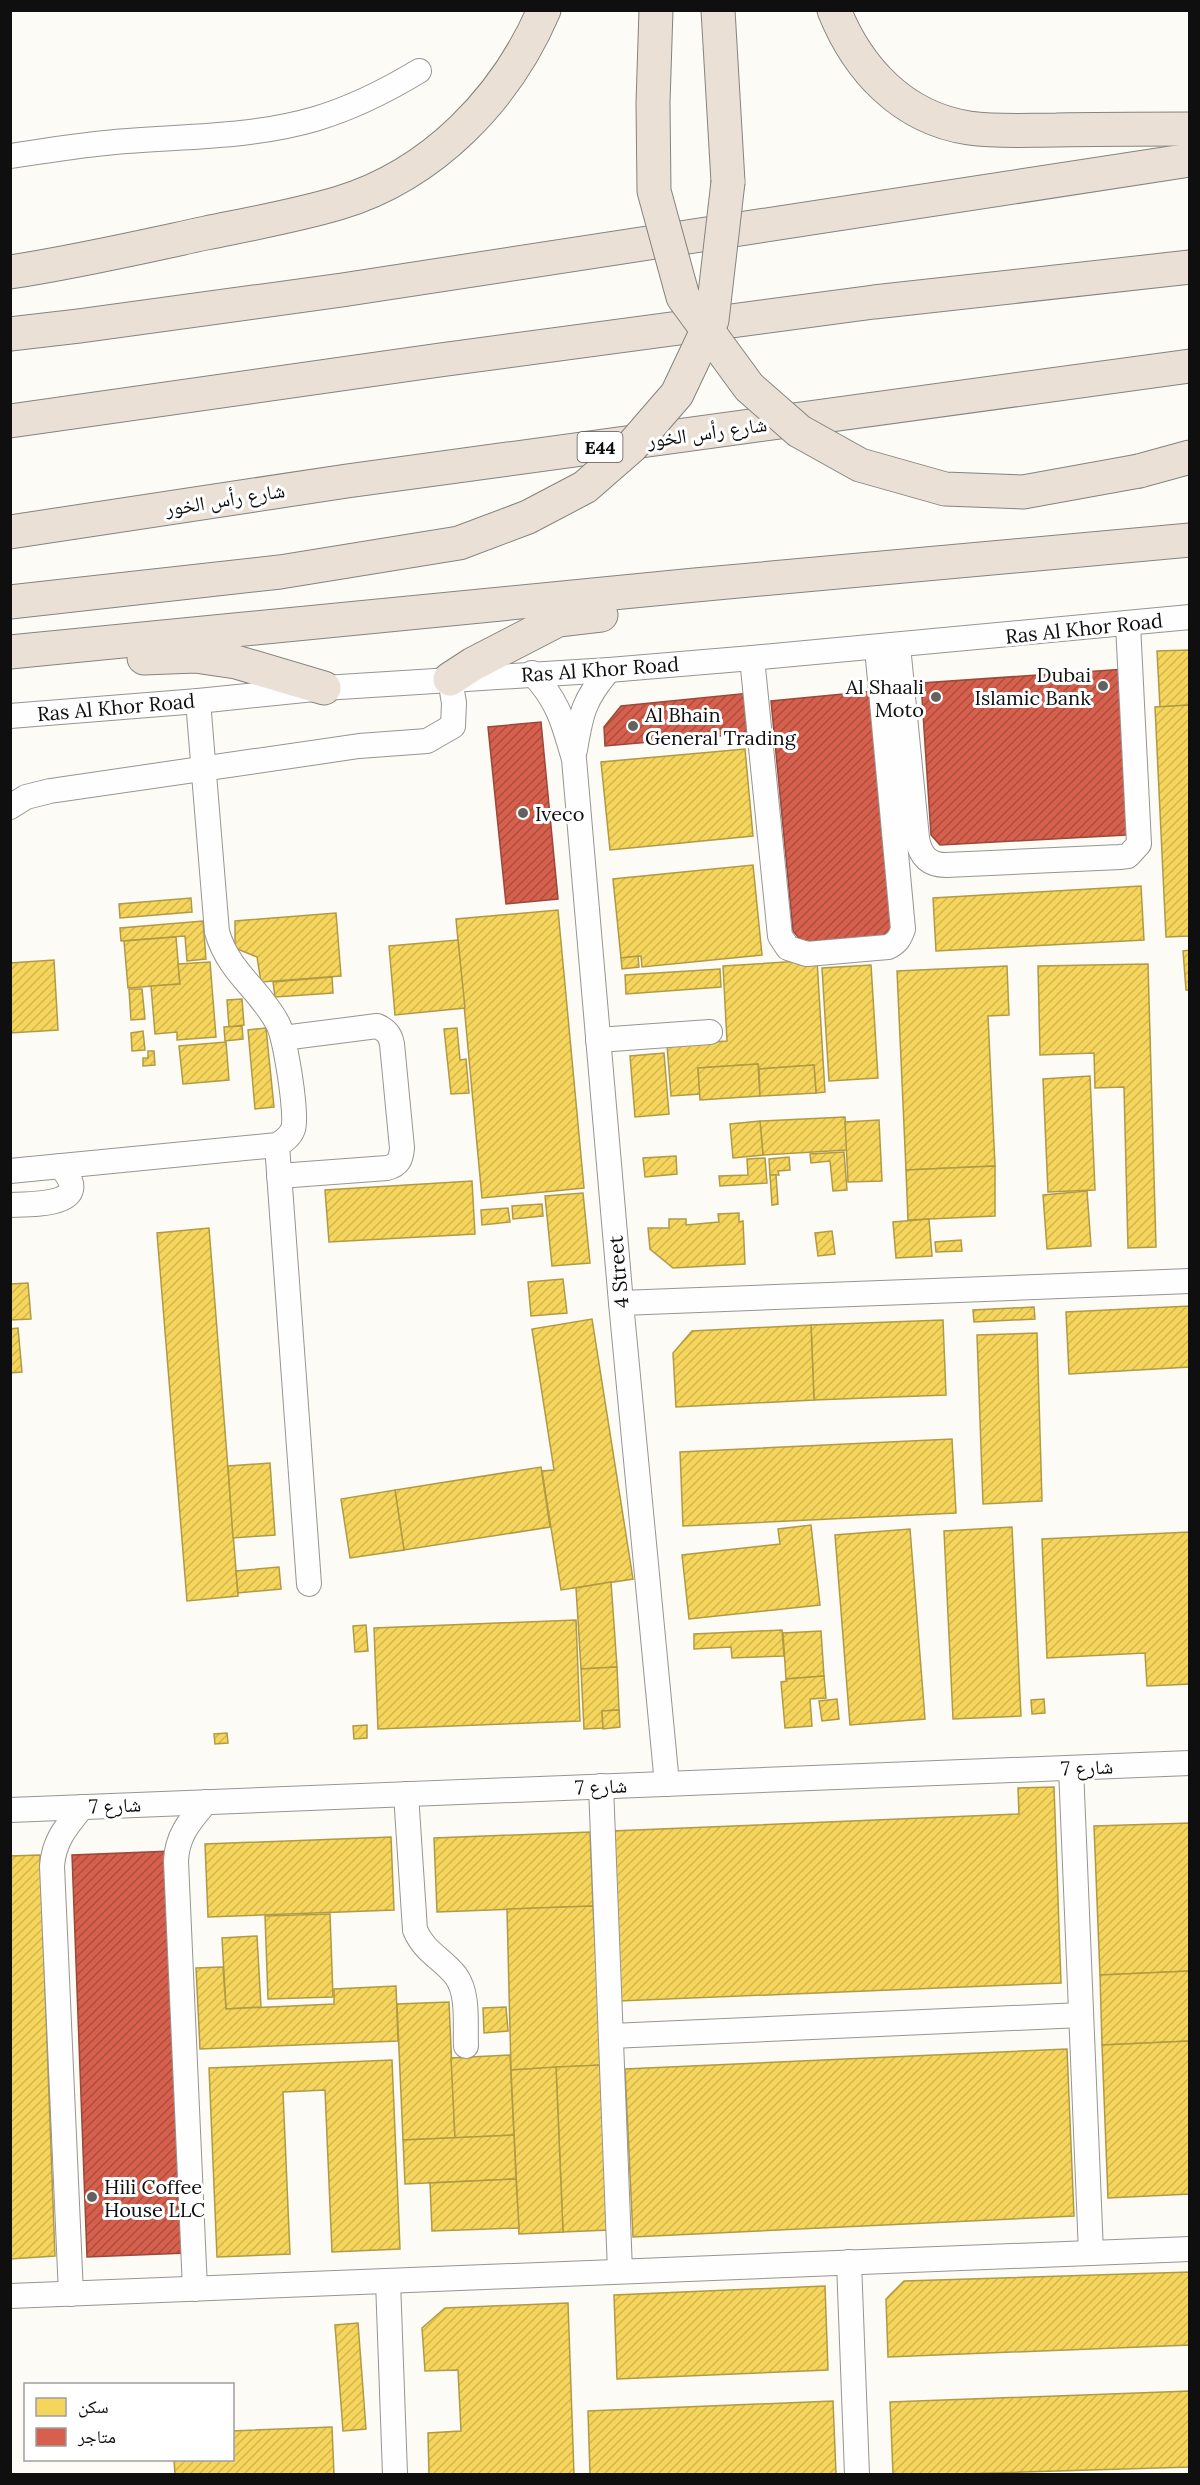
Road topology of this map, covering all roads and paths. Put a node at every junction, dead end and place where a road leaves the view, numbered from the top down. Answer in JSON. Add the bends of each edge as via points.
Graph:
{"nodes":[{"id":1,"x":544,"y":10,"type":"edge"},
{"id":2,"x":656,"y":10,"type":"edge"},
{"id":3,"x":718,"y":10,"type":"edge"},
{"id":4,"x":834,"y":10,"type":"edge"},
{"id":5,"x":418,"y":71,"type":"dead end"},
{"id":6,"x":1190,"y":129,"type":"edge"},
{"id":7,"x":10,"y":156,"type":"edge"},
{"id":8,"x":1190,"y":160,"type":"edge"},
{"id":9,"x":1190,"y":267,"type":"edge"},
{"id":10,"x":10,"y":272,"type":"edge"},
{"id":11,"x":10,"y":333,"type":"edge"},
{"id":12,"x":1190,"y":366,"type":"edge"},
{"id":13,"x":10,"y":422,"type":"edge"},
{"id":14,"x":1190,"y":456,"type":"edge"},
{"id":15,"x":10,"y":532,"type":"edge"},
{"id":16,"x":1186,"y":541,"type":"edge"},
{"id":17,"x":695,"y":585,"type":"junction"},
{"id":18,"x":10,"y":602,"type":"edge"},
{"id":19,"x":1190,"y":617,"type":"edge"},
{"id":20,"x":1128,"y":624,"type":"junction"},
{"id":21,"x":887,"y":647,"type":"junction"},
{"id":22,"x":10,"y":652,"type":"edge"},
{"id":23,"x":752,"y":658,"type":"junction"},
{"id":24,"x":10,"y":669,"type":"edge"},
{"id":25,"x":609,"y":670,"type":"junction"},
{"id":26,"x":532,"y":674,"type":"junction"},
{"id":27,"x":450,"y":679,"type":"junction"},
{"id":28,"x":324,"y":688,"type":"junction"},
{"id":29,"x":198,"y":701,"type":"junction"},
{"id":30,"x":10,"y":716,"type":"edge"},
{"id":31,"x":573,"y":759,"type":"junction"},
{"id":32,"x":204,"y":767,"type":"junction"},
{"id":33,"x":10,"y":807,"type":"edge"},
{"id":34,"x":281,"y":1031,"type":"junction"},
{"id":35,"x":710,"y":1032,"type":"dead end"},
{"id":36,"x":598,"y":1040,"type":"junction"},
{"id":37,"x":277,"y":1145,"type":"junction"},
{"id":38,"x":60,"y":1166,"type":"junction"},
{"id":39,"x":10,"y":1170,"type":"edge"},
{"id":40,"x":279,"y":1176,"type":"junction"},
{"id":41,"x":10,"y":1205,"type":"edge"},
{"id":42,"x":1190,"y":1281,"type":"edge"},
{"id":43,"x":621,"y":1303,"type":"junction"},
{"id":44,"x":309,"y":1584,"type":"dead end"},
{"id":45,"x":1190,"y":1763,"type":"edge"},
{"id":46,"x":1071,"y":1768,"type":"junction"},
{"id":47,"x":667,"y":1784,"type":"junction"},
{"id":48,"x":601,"y":1786,"type":"junction"},
{"id":49,"x":406,"y":1794,"type":"junction"},
{"id":50,"x":206,"y":1802,"type":"junction"},
{"id":51,"x":82,"y":1807,"type":"junction"},
{"id":52,"x":11,"y":1809,"type":"edge"},
{"id":53,"x":1081,"y":2015,"type":"junction"},
{"id":54,"x":611,"y":2036,"type":"junction"},
{"id":55,"x":466,"y":2046,"type":"dead end"},
{"id":56,"x":1190,"y":2249,"type":"edge"},
{"id":57,"x":1091,"y":2253,"type":"junction"},
{"id":58,"x":849,"y":2262,"type":"junction"},
{"id":59,"x":620,"y":2271,"type":"junction"},
{"id":60,"x":388,"y":2281,"type":"junction"},
{"id":61,"x":195,"y":2289,"type":"junction"},
{"id":62,"x":71,"y":2294,"type":"junction"},
{"id":63,"x":10,"y":2296,"type":"edge"},
{"id":64,"x":395,"y":2475,"type":"edge"},
{"id":65,"x":857,"y":2475,"type":"edge"}],
"edges":[{"from":1,"to":10,"type":"highway","via":[[518,61],[487,104],[456,136],[382,186],[297,213],[59,265]]},
{"from":2,"to":14,"type":"highway","bridge":true,"via":[[654,191],[683,297],[749,387],[800,431],[860,465],[945,489],[1023,492],[1139,471]]},
{"from":3,"to":18,"type":"highway","bridge":true,"via":[[728,182],[712,320],[677,394],[633,446],[585,487],[528,517],[459,543],[280,572]]},
{"from":4,"to":6,"type":"highway","via":[[853,50],[879,82],[911,107],[949,123],[990,130]]},
{"from":5,"to":7,"type":"street","via":[[368,99],[285,127]]},
{"from":8,"to":11,"type":"highway","via":[[342,290]]},
{"from":9,"to":13,"type":"highway","via":[[862,304]]},
{"from":12,"to":15,"type":"highway","name":"شارع رأس الخور","number":"E44","via":[[347,481]]},
{"from":16,"to":17,"type":"highway"},
{"from":17,"to":22,"type":"highway"},
{"from":17,"to":27,"type":"highway","via":[[640,610],[558,620]]},
{"from":19,"to":20,"type":"street","name":"Ras Al Khor Road"},
{"from":20,"to":21,"type":"street","name":"Ras Al Khor Road"},
{"from":20,"to":21,"type":"street","via":[[1139,844],[1128,856],[1120,857],[946,866],[929,862],[917,838]]},
{"from":21,"to":23,"type":"street","name":"Ras Al Khor Road"},
{"from":21,"to":23,"type":"street","via":[[903,929],[899,940],[888,947],[830,952],[800,954],[788,948],[780,936]]},
{"from":23,"to":25,"type":"street","name":"Ras Al Khor Road"},
{"from":24,"to":28,"type":"highway","via":[[195,656],[236,662]]},
{"from":25,"to":26,"type":"street","name":"Ras Al Khor Road"},
{"from":25,"to":31,"type":"street","name":"4 Street","via":[[591,690],[580,716]]},
{"from":26,"to":27,"type":"street","name":"Ras Al Khor Road"},
{"from":26,"to":31,"type":"street","name":"4 Street","via":[[558,709]]},
{"from":27,"to":28,"type":"street","name":"Ras Al Khor Road"},
{"from":27,"to":32,"type":"street","via":[[453,726],[427,741]]},
{"from":28,"to":29,"type":"street","name":"Ras Al Khor Road"},
{"from":29,"to":30,"type":"street","name":"Ras Al Khor Road"},
{"from":29,"to":32,"type":"street"},
{"from":31,"to":36,"type":"street","name":"4 Street"},
{"from":32,"to":33,"type":"street","via":[[50,791],[26,797]]},
{"from":32,"to":34,"type":"street","via":[[215,915],[222,947]]},
{"from":34,"to":37,"type":"street","via":[[294,1127]]},
{"from":34,"to":40,"type":"street","via":[[377,1026],[385,1030],[392,1044],[402,1148],[396,1166]]},
{"from":35,"to":36,"type":"street"},
{"from":36,"to":43,"type":"street","name":"4 Street"},
{"from":37,"to":38,"type":"street"},
{"from":37,"to":40,"type":"street"},
{"from":38,"to":39,"type":"street"},
{"from":38,"to":41,"type":"street","via":[[69,1175],[69,1195],[60,1201]]},
{"from":40,"to":44,"type":"street"},
{"from":42,"to":43,"type":"street"},
{"from":43,"to":47,"type":"street","name":"4 Street"},
{"from":45,"to":46,"type":"street","name":"شارع 7"},
{"from":46,"to":47,"type":"street","name":"شارع 7"},
{"from":46,"to":53,"type":"street"},
{"from":47,"to":48,"type":"street","name":"شارع 7"},
{"from":48,"to":49,"type":"street","name":"شارع 7"},
{"from":48,"to":54,"type":"street"},
{"from":49,"to":50,"type":"street","name":"شارع 7"},
{"from":49,"to":55,"type":"street","via":[[415,1930],[420,1942],[455,1975],[461,1987]]},
{"from":50,"to":51,"type":"street","name":"شارع 7"},
{"from":50,"to":61,"type":"street","via":[[182,1833],[176,1861]]},
{"from":51,"to":52,"type":"street","name":"شارع 7"},
{"from":51,"to":62,"type":"street","via":[[58,1838],[52,1866]]},
{"from":53,"to":54,"type":"street"},
{"from":53,"to":57,"type":"street"},
{"from":54,"to":59,"type":"street"},
{"from":56,"to":57,"type":"street"},
{"from":57,"to":58,"type":"street"},
{"from":58,"to":59,"type":"street"},
{"from":58,"to":65,"type":"street"},
{"from":59,"to":60,"type":"street"},
{"from":60,"to":61,"type":"street"},
{"from":60,"to":64,"type":"street"},
{"from":61,"to":62,"type":"street"},
{"from":62,"to":63,"type":"street"}]}
